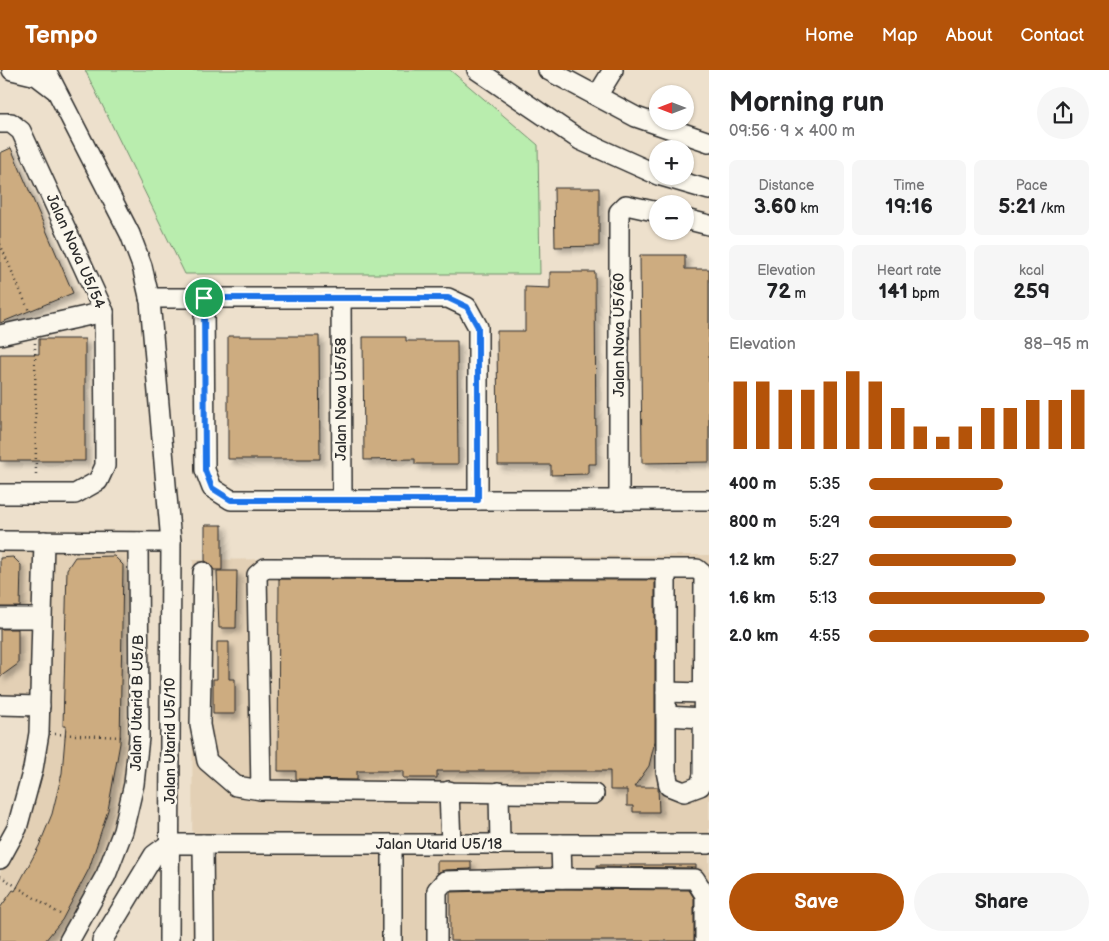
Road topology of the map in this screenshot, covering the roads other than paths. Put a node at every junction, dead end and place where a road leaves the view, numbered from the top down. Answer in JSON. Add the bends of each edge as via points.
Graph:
{"nodes":[{"id":1,"x":12,"y":70,"type":"edge"},
{"id":2,"x":46,"y":70,"type":"edge"},
{"id":3,"x":54,"y":70,"type":"edge"},
{"id":4,"x":477,"y":70,"type":"edge"},
{"id":5,"x":548,"y":70,"type":"edge"},
{"id":6,"x":613,"y":70,"type":"edge"},
{"id":7,"x":57,"y":92,"type":"junction"},
{"id":8,"x":597,"y":96,"type":"junction"},
{"id":9,"x":0,"y":124,"type":"edge"},
{"id":10,"x":709,"y":142,"type":"edge"},
{"id":11,"x":649,"y":171,"type":"edge"},
{"id":12,"x":691,"y":185,"type":"edge"},
{"id":13,"x":709,"y":190,"type":"edge"},
{"id":14,"x":649,"y":210,"type":"edge"},
{"id":15,"x":694,"y":221,"type":"edge"},
{"id":16,"x":709,"y":225,"type":"edge"},
{"id":17,"x":149,"y":298,"type":"junction"},
{"id":18,"x":204,"y":298,"type":"junction"},
{"id":19,"x":341,"y":298,"type":"junction"},
{"id":20,"x":104,"y":312,"type":"junction"},
{"id":21,"x":0,"y":335,"type":"edge"},
{"id":22,"x":0,"y":494,"type":"edge"},
{"id":23,"x":342,"y":500,"type":"junction"},
{"id":24,"x":478,"y":500,"type":"junction"},
{"id":25,"x":619,"y":500,"type":"junction"},
{"id":26,"x":709,"y":500,"type":"edge"},
{"id":27,"x":0,"y":541,"type":"edge"},
{"id":28,"x":44,"y":541,"type":"junction"},
{"id":29,"x":138,"y":542,"type":"junction"},
{"id":30,"x":171,"y":542,"type":"junction"},
{"id":31,"x":666,"y":569,"type":"junction"},
{"id":32,"x":203,"y":572,"type":"dead end"},
{"id":33,"x":0,"y":618,"type":"edge"},
{"id":34,"x":41,"y":618,"type":"junction"},
{"id":35,"x":666,"y":692,"type":"junction"},
{"id":36,"x":0,"y":705,"type":"edge"},
{"id":37,"x":705,"y":705,"type":"edge"},
{"id":38,"x":40,"y":706,"type":"junction"},
{"id":39,"x":666,"y":716,"type":"junction"},
{"id":40,"x":261,"y":790,"type":"junction"},
{"id":41,"x":449,"y":791,"type":"junction"},
{"id":42,"x":499,"y":792,"type":"junction"},
{"id":43,"x":594,"y":794,"type":"dead end"},
{"id":44,"x":169,"y":844,"type":"junction"},
{"id":45,"x":203,"y":844,"type":"junction"},
{"id":46,"x":392,"y":844,"type":"junction"},
{"id":47,"x":451,"y":844,"type":"junction"},
{"id":48,"x":500,"y":844,"type":"junction"},
{"id":49,"x":561,"y":844,"type":"junction"},
{"id":50,"x":709,"y":844,"type":"edge"},
{"id":51,"x":0,"y":859,"type":"edge"},
{"id":52,"x":562,"y":878,"type":"junction"},
{"id":53,"x":74,"y":934,"type":"edge"},
{"id":54,"x":102,"y":941,"type":"edge"},
{"id":55,"x":169,"y":941,"type":"edge"},
{"id":56,"x":204,"y":941,"type":"edge"},
{"id":57,"x":392,"y":941,"type":"edge"},
{"id":58,"x":437,"y":941,"type":"edge"},
{"id":59,"x":705,"y":941,"type":"edge"}],
"edges":[{"from":1,"to":7,"type":"street","via":[[37,76]]},
{"from":2,"to":7,"type":"street","name":"Jalan Utarid U5/10"},
{"from":3,"to":7,"type":"street"},
{"from":4,"to":11,"type":"street","via":[[580,140]]},
{"from":5,"to":8,"type":"street"},
{"from":6,"to":8,"type":"street"},
{"from":7,"to":17,"type":"street","name":"Jalan Utarid U5/10","via":[[130,234]]},
{"from":8,"to":10,"type":"street","via":[[636,117]]},
{"from":9,"to":20,"type":"street","name":"Jalan Nova U5/54","via":[[12,123],[21,131]]},
{"from":12,"to":13,"type":"street"},
{"from":14,"to":25,"type":"street","name":"Jalan Nova U5/60","via":[[626,205],[619,212]]},
{"from":15,"to":16,"type":"street"},
{"from":17,"to":18,"type":"street"},
{"from":17,"to":30,"type":"street","name":"Jalan Utarid U5/10"},
{"from":18,"to":19,"type":"street"},
{"from":18,"to":23,"type":"street","via":[[205,470],[212,488],[231,500]]},
{"from":19,"to":23,"type":"street","name":"Jalan Nova U5/58"},
{"from":19,"to":24,"type":"street","via":[[448,298],[467,307],[478,327]]},
{"from":20,"to":21,"type":"street"},
{"from":20,"to":22,"type":"street","name":"Jalan Nova U5/54","via":[[105,466],[98,481],[75,494]]},
{"from":23,"to":24,"type":"street"},
{"from":24,"to":25,"type":"street"},
{"from":25,"to":26,"type":"street"},
{"from":27,"to":28,"type":"street"},
{"from":28,"to":29,"type":"street"},
{"from":28,"to":34,"type":"street"},
{"from":29,"to":30,"type":"street"},
{"from":29,"to":53,"type":"street","name":"Jalan Utarid B U5/B","via":[[139,737],[134,784],[123,831],[106,874]]},
{"from":30,"to":44,"type":"street","name":"Jalan Utarid U5/10"},
{"from":31,"to":35,"type":"street"},
{"from":31,"to":37,"type":"street","via":[[697,569],[704,574]]},
{"from":31,"to":40,"type":"street","via":[[265,568],[257,575]]},
{"from":32,"to":40,"type":"street","via":[[200,725],[207,761],[236,786]]},
{"from":33,"to":34,"type":"street"},
{"from":34,"to":38,"type":"street"},
{"from":35,"to":37,"type":"street"},
{"from":35,"to":39,"type":"street"},
{"from":36,"to":38,"type":"street"},
{"from":37,"to":39,"type":"street"},
{"from":37,"to":39,"type":"street","via":[[703,774],[700,786],[684,792],[669,786]]},
{"from":38,"to":51,"type":"street","via":[[33,769],[17,828]]},
{"from":40,"to":41,"type":"street"},
{"from":41,"to":42,"type":"street"},
{"from":41,"to":47,"type":"street"},
{"from":42,"to":43,"type":"street"},
{"from":42,"to":48,"type":"street"},
{"from":44,"to":45,"type":"street","name":"Jalan Utarid U5/18"},
{"from":44,"to":54,"type":"street","via":[[154,855]]},
{"from":44,"to":55,"type":"street","name":"Jalan Utarid U5/10"},
{"from":45,"to":46,"type":"street","name":"Jalan Utarid U5/18"},
{"from":45,"to":56,"type":"street"},
{"from":46,"to":47,"type":"street","name":"Jalan Utarid U5/18"},
{"from":46,"to":57,"type":"street"},
{"from":47,"to":48,"type":"street","name":"Jalan Utarid U5/18"},
{"from":48,"to":49,"type":"street","name":"Jalan Utarid U5/18"},
{"from":49,"to":50,"type":"street","name":"Jalan Utarid U5/18"},
{"from":49,"to":52,"type":"street"},
{"from":52,"to":58,"type":"street","via":[[445,881],[437,890]]},
{"from":52,"to":59,"type":"street","via":[[695,879],[705,894]]}]}
